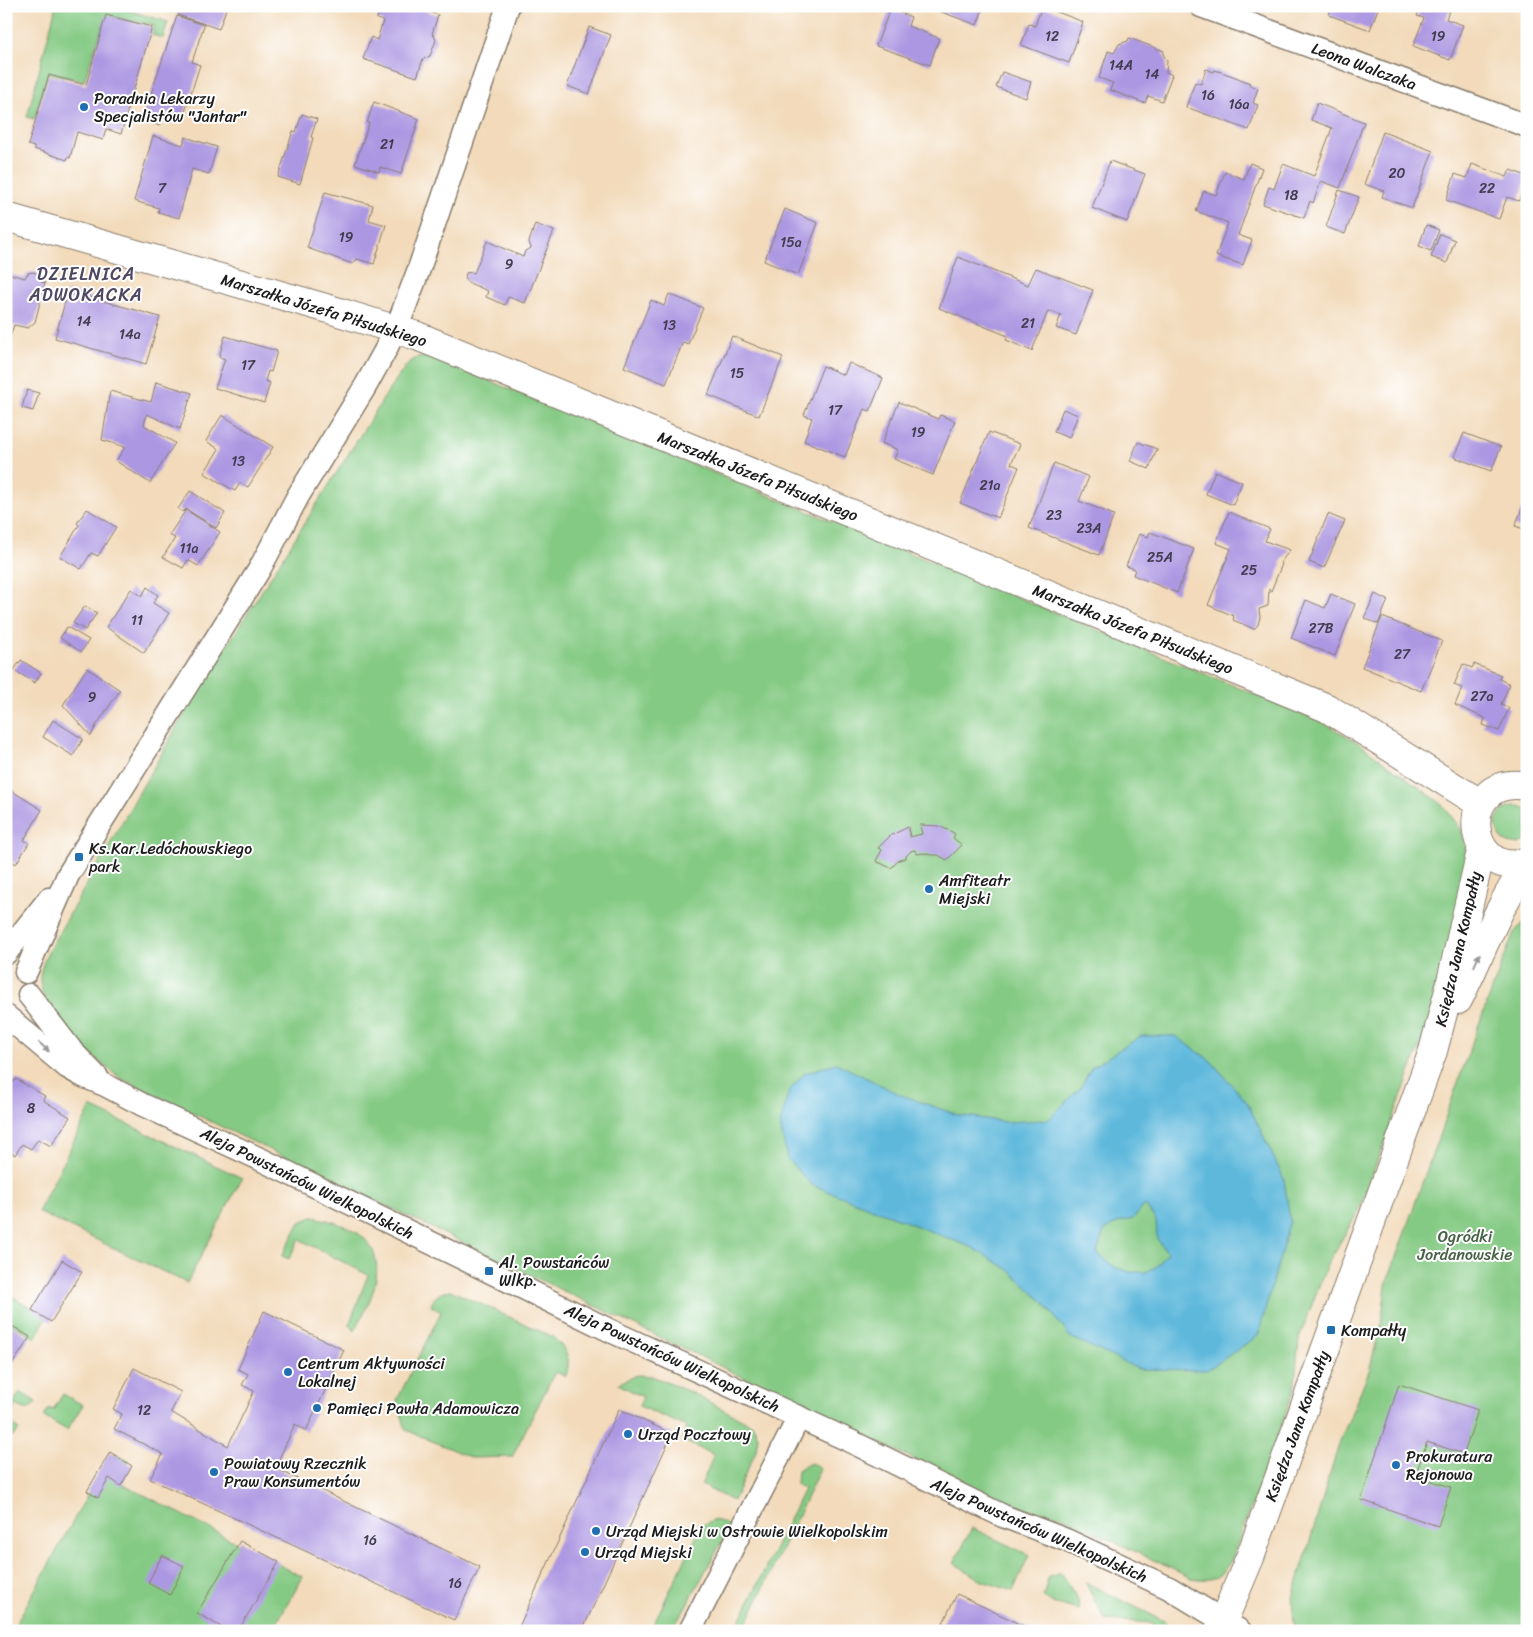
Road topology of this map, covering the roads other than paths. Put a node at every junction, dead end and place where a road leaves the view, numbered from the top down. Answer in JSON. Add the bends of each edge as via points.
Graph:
{"nodes":[{"id":1,"x":508,"y":6,"type":"edge"},
{"id":2,"x":1201,"y":6,"type":"edge"},
{"id":3,"x":1527,"y":126,"type":"edge"},
{"id":4,"x":6,"y":218,"type":"edge"},
{"id":5,"x":396,"y":329,"type":"junction"},
{"id":6,"x":1526,"y":785,"type":"edge"},
{"id":7,"x":1481,"y":804,"type":"junction"},
{"id":8,"x":1482,"y":847,"type":"junction"},
{"id":9,"x":1527,"y":864,"type":"edge"},
{"id":10,"x":68,"y":875,"type":"junction"},
{"id":11,"x":6,"y":953,"type":"edge"},
{"id":12,"x":6,"y":958,"type":"edge"},
{"id":13,"x":26,"y":972,"type":"junction"},
{"id":14,"x":28,"y":995,"type":"junction"},
{"id":15,"x":6,"y":1016,"type":"edge"},
{"id":16,"x":1433,"y":1051,"type":"junction"},
{"id":17,"x":105,"y":1084,"type":"junction"},
{"id":18,"x":799,"y":1417,"type":"junction"},
{"id":19,"x":1228,"y":1628,"type":"edge"},
{"id":20,"x":690,"y":1631,"type":"edge"}],
"edges":[{"from":1,"to":5,"type":"street"},
{"from":2,"to":3,"type":"street","name":"Leona Walczaka"},
{"from":4,"to":5,"type":"street","name":"Marszałka Józefa Piłsudskiego"},
{"from":5,"to":7,"type":"street","name":"Marszałka Józefa Piłsudskiego","via":[[1327,708]]},
{"from":5,"to":10,"type":"street","via":[[365,387],[298,496],[259,570]]},
{"from":6,"to":7,"type":"street","via":[[1500,787]]},
{"from":7,"to":8,"type":"street","via":[[1475,826]]},
{"from":8,"to":9,"type":"street","via":[[1499,861]]},
{"from":8,"to":16,"type":"street","name":"Księdza Jana Kompałły"},
{"from":16,"to":9,"type":"street","name":"Księdza Jana Kompałły","one_way":true,"via":[[1500,910]]},
{"from":10,"to":11,"type":"street"},
{"from":10,"to":13,"type":"street"},
{"from":12,"to":13,"type":"street"},
{"from":13,"to":14,"type":"street"},
{"from":14,"to":15,"type":"street","via":[[20,1009]]},
{"from":14,"to":17,"type":"street","name":"Aleja Powstańców Wielkopolskich","via":[[72,1051]]},
{"from":15,"to":17,"type":"street","name":"Aleja Powstańców Wielkopolskich","one_way":true,"via":[[67,1068]]},
{"from":16,"to":19,"type":"street","name":"Księdza Jana Kompałły","via":[[1249,1561]]},
{"from":17,"to":18,"type":"street","name":"Aleja Powstańców Wielkopolskich","via":[[613,1332]]},
{"from":18,"to":19,"type":"street","name":"Aleja Powstańców Wielkopolskich","via":[[1003,1516],[1066,1540],[1169,1588]]},
{"from":18,"to":20,"type":"street"}]}
